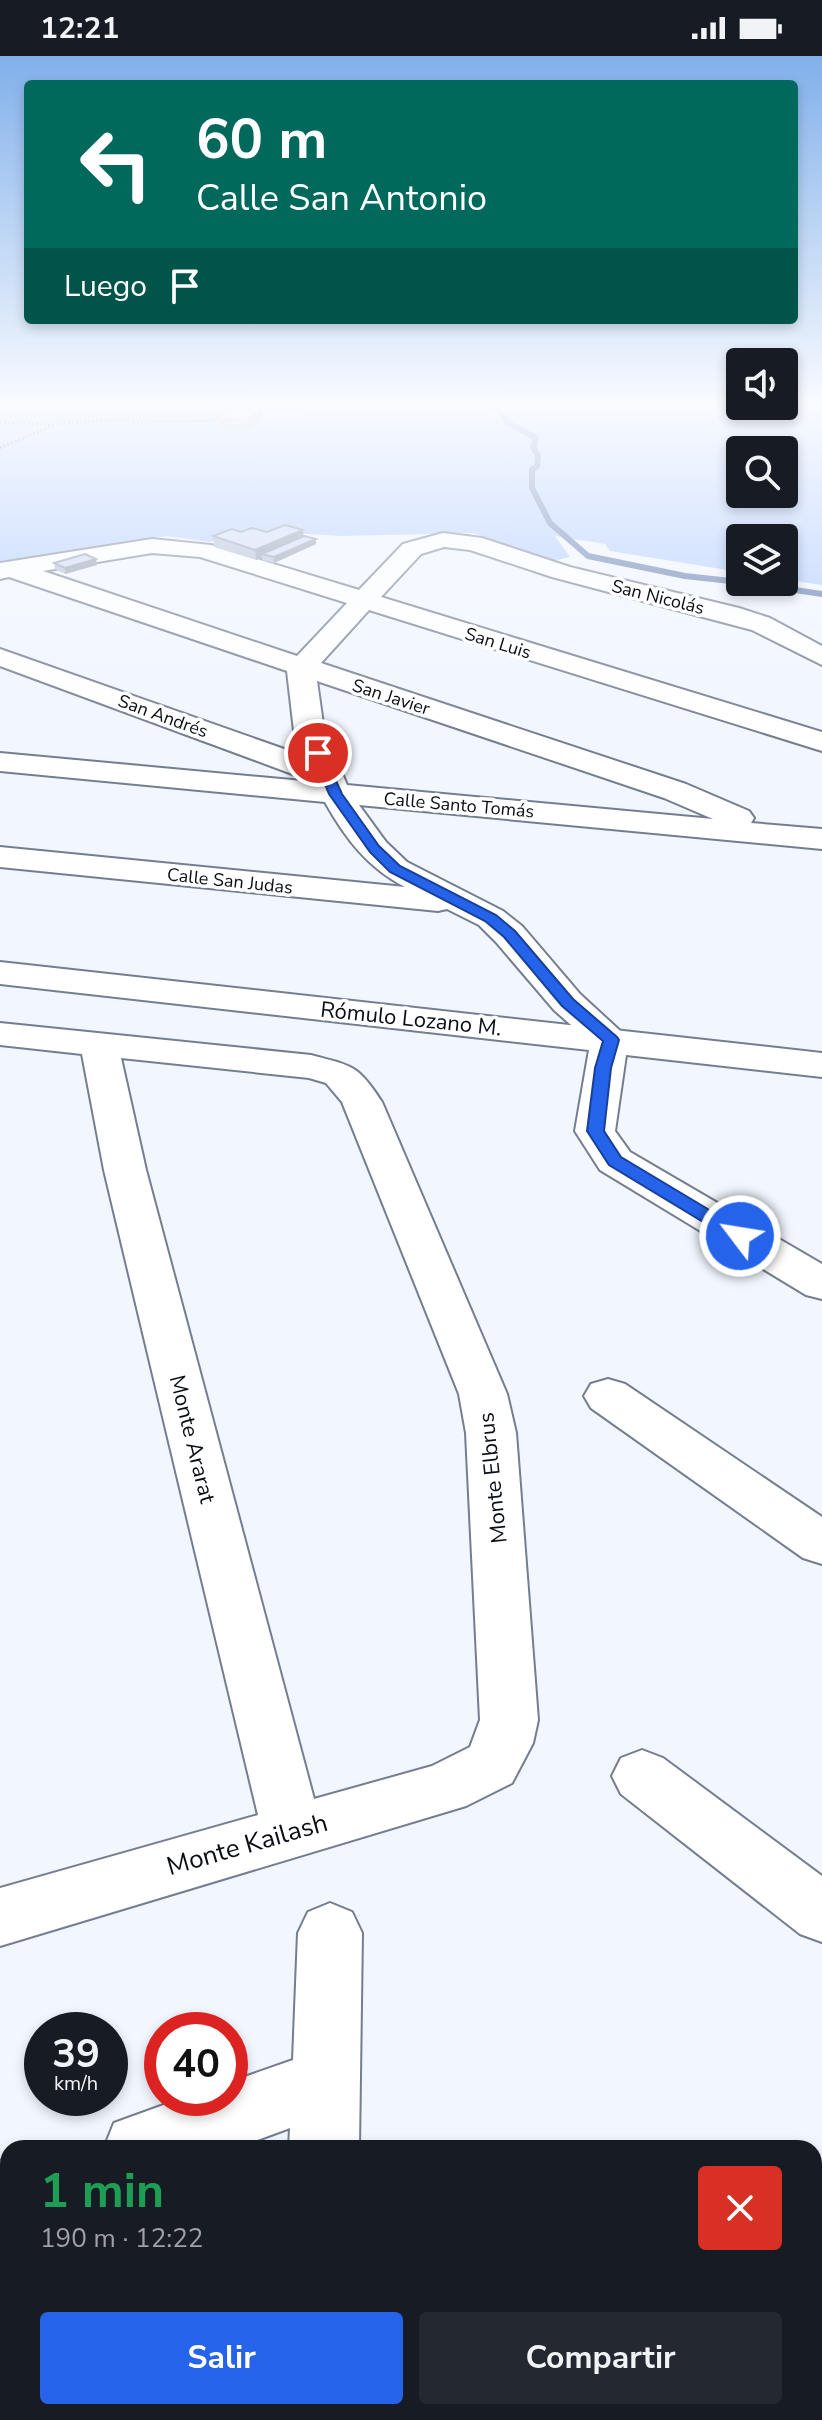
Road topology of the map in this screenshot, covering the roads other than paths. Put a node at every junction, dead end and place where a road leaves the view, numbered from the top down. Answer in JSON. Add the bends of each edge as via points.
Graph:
{"nodes":[{"id":1,"x":5,"y":570,"type":"edge"},
{"id":2,"x":363,"y":602,"type":"junction"},
{"id":3,"x":0,"y":657,"type":"edge"},
{"id":4,"x":822,"y":657,"type":"edge"},
{"id":5,"x":301,"y":668,"type":"junction"},
{"id":6,"x":822,"y":742,"type":"edge"},
{"id":7,"x":0,"y":762,"type":"edge"},
{"id":8,"x":331,"y":785,"type":"junction"},
{"id":9,"x":768,"y":834,"type":"junction"},
{"id":10,"x":822,"y":839,"type":"edge"},
{"id":11,"x":0,"y":857,"type":"edge"},
{"id":12,"x":460,"y":903,"type":"junction"},
{"id":13,"x":0,"y":973,"type":"edge"},
{"id":14,"x":0,"y":997,"type":"edge"},
{"id":15,"x":0,"y":1034,"type":"edge"},
{"id":16,"x":99,"y":1045,"type":"junction"},
{"id":17,"x":607,"y":1054,"type":"junction"},
{"id":18,"x":822,"y":1065,"type":"edge"},
{"id":19,"x":822,"y":1284,"type":"edge"},
{"id":20,"x":608,"y":1396,"type":"dead end"},
{"id":21,"x":822,"y":1544,"type":"edge"},
{"id":22,"x":491,"y":1765,"type":"joint"},
{"id":23,"x":642,"y":1776,"type":"dead end"},
{"id":24,"x":292,"y":1831,"type":"junction"},
{"id":25,"x":822,"y":1913,"type":"edge"},
{"id":26,"x":0,"y":1917,"type":"edge"},
{"id":27,"x":330,"y":1933,"type":"dead end"},
{"id":28,"x":326,"y":2082,"type":"junction"},
{"id":29,"x":162,"y":2140,"type":"edge"},
{"id":30,"x":324,"y":2140,"type":"edge"}],
"edges":[{"from":1,"to":2,"type":"street","name":"San Luis","via":[[173,545]]},
{"from":1,"to":5,"type":"street","name":"San Javier"},
{"from":2,"to":4,"type":"street","name":"San Nicolás","via":[[412,549],[443,540],[473,543],[761,624]]},
{"from":2,"to":5,"type":"street"},
{"from":2,"to":6,"type":"street","name":"San Luis"},
{"from":3,"to":8,"type":"street","name":"San Andrés"},
{"from":5,"to":8,"type":"street","via":[[309,731]]},
{"from":5,"to":9,"type":"street","name":"San Javier","via":[[675,791]]},
{"from":7,"to":8,"type":"street","name":"Calle Santo Tomás"},
{"from":8,"to":9,"type":"street","name":"Calle Santo Tomás"},
{"from":8,"to":12,"type":"street","via":[[353,823],[395,869]]},
{"from":9,"to":10,"type":"street","name":"Calle Santo Tomás"},
{"from":11,"to":12,"type":"street","name":"Calle San Judas"},
{"from":12,"to":17,"type":"street","via":[[509,934]]},
{"from":13,"to":17,"type":"street","name":"Rómulo Lozano M."},
{"from":14,"to":17,"type":"street"},
{"from":15,"to":16,"type":"street"},
{"from":16,"to":22,"type":"street","name":"Monte Elbrus","via":[[272,1062],[340,1075],[362,1102],[483,1394],[491,1433],[509,1698],[504,1743]]},
{"from":16,"to":24,"type":"street","name":"Monte Ararat","via":[[125,1170]]},
{"from":17,"to":18,"type":"street","name":"Rómulo Lozano M."},
{"from":17,"to":19,"type":"street","via":[[595,1131],[615,1161]]},
{"from":20,"to":21,"type":"street"},
{"from":22,"to":24,"type":"street","name":"Monte Kailash","via":[[445,1788]]},
{"from":23,"to":25,"type":"street"},
{"from":24,"to":26,"type":"street","name":"Monte Kailash"},
{"from":27,"to":28,"type":"street"},
{"from":28,"to":29,"type":"street"},
{"from":28,"to":30,"type":"street"}]}
